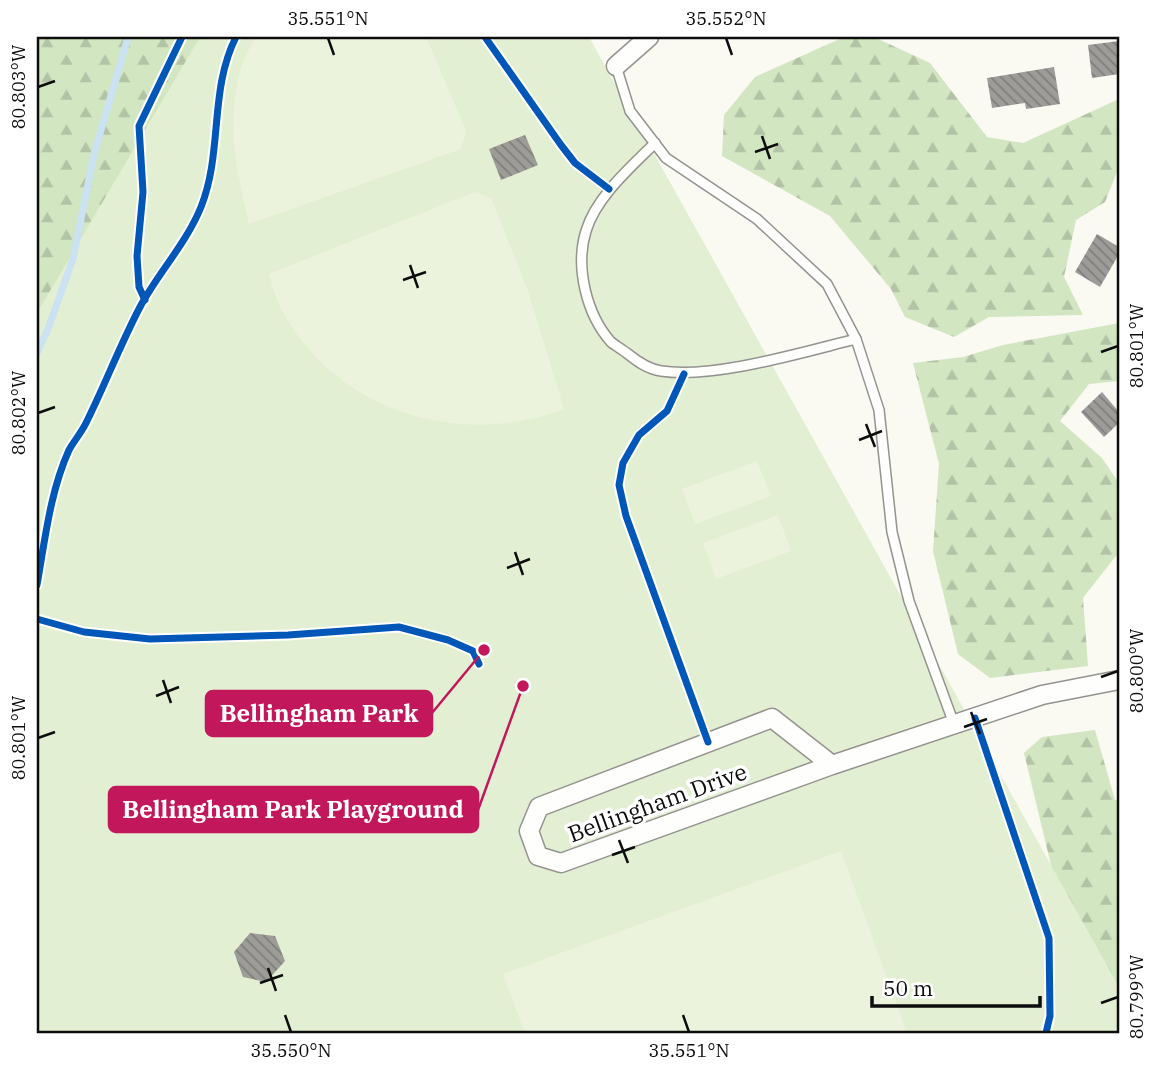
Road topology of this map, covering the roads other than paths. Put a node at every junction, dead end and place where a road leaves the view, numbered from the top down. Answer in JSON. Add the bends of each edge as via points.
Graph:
{"nodes":[{"id":1,"x":649,"y":37,"type":"edge"},
{"id":2,"x":616,"y":66,"type":"joint"},
{"id":3,"x":655,"y":143,"type":"junction"},
{"id":4,"x":856,"y":339,"type":"junction"},
{"id":5,"x":1119,"y":680,"type":"edge"},
{"id":6,"x":954,"y":724,"type":"junction"},
{"id":7,"x":832,"y":765,"type":"junction"}],
"edges":[{"from":1,"to":2,"type":"street"},
{"from":2,"to":3,"type":"lane","via":[[630,111]]},
{"from":3,"to":4,"type":"lane","via":[[666,158],[757,219],[827,284]]},
{"from":3,"to":4,"type":"lane","via":[[609,189],[586,230],[582,270],[591,310],[611,341],[641,364],[657,371],[684,373]]},
{"from":4,"to":6,"type":"lane","via":[[878,410],[892,532],[909,601]]},
{"from":5,"to":6,"type":"street","name":"Bellingham Drive","via":[[1042,695]]},
{"from":6,"to":7,"type":"street","name":"Bellingham Drive"},
{"from":7,"to":7,"type":"street","name":"Bellingham Drive","via":[[772,718],[540,807],[529,831],[538,856],[561,863]]}]}
